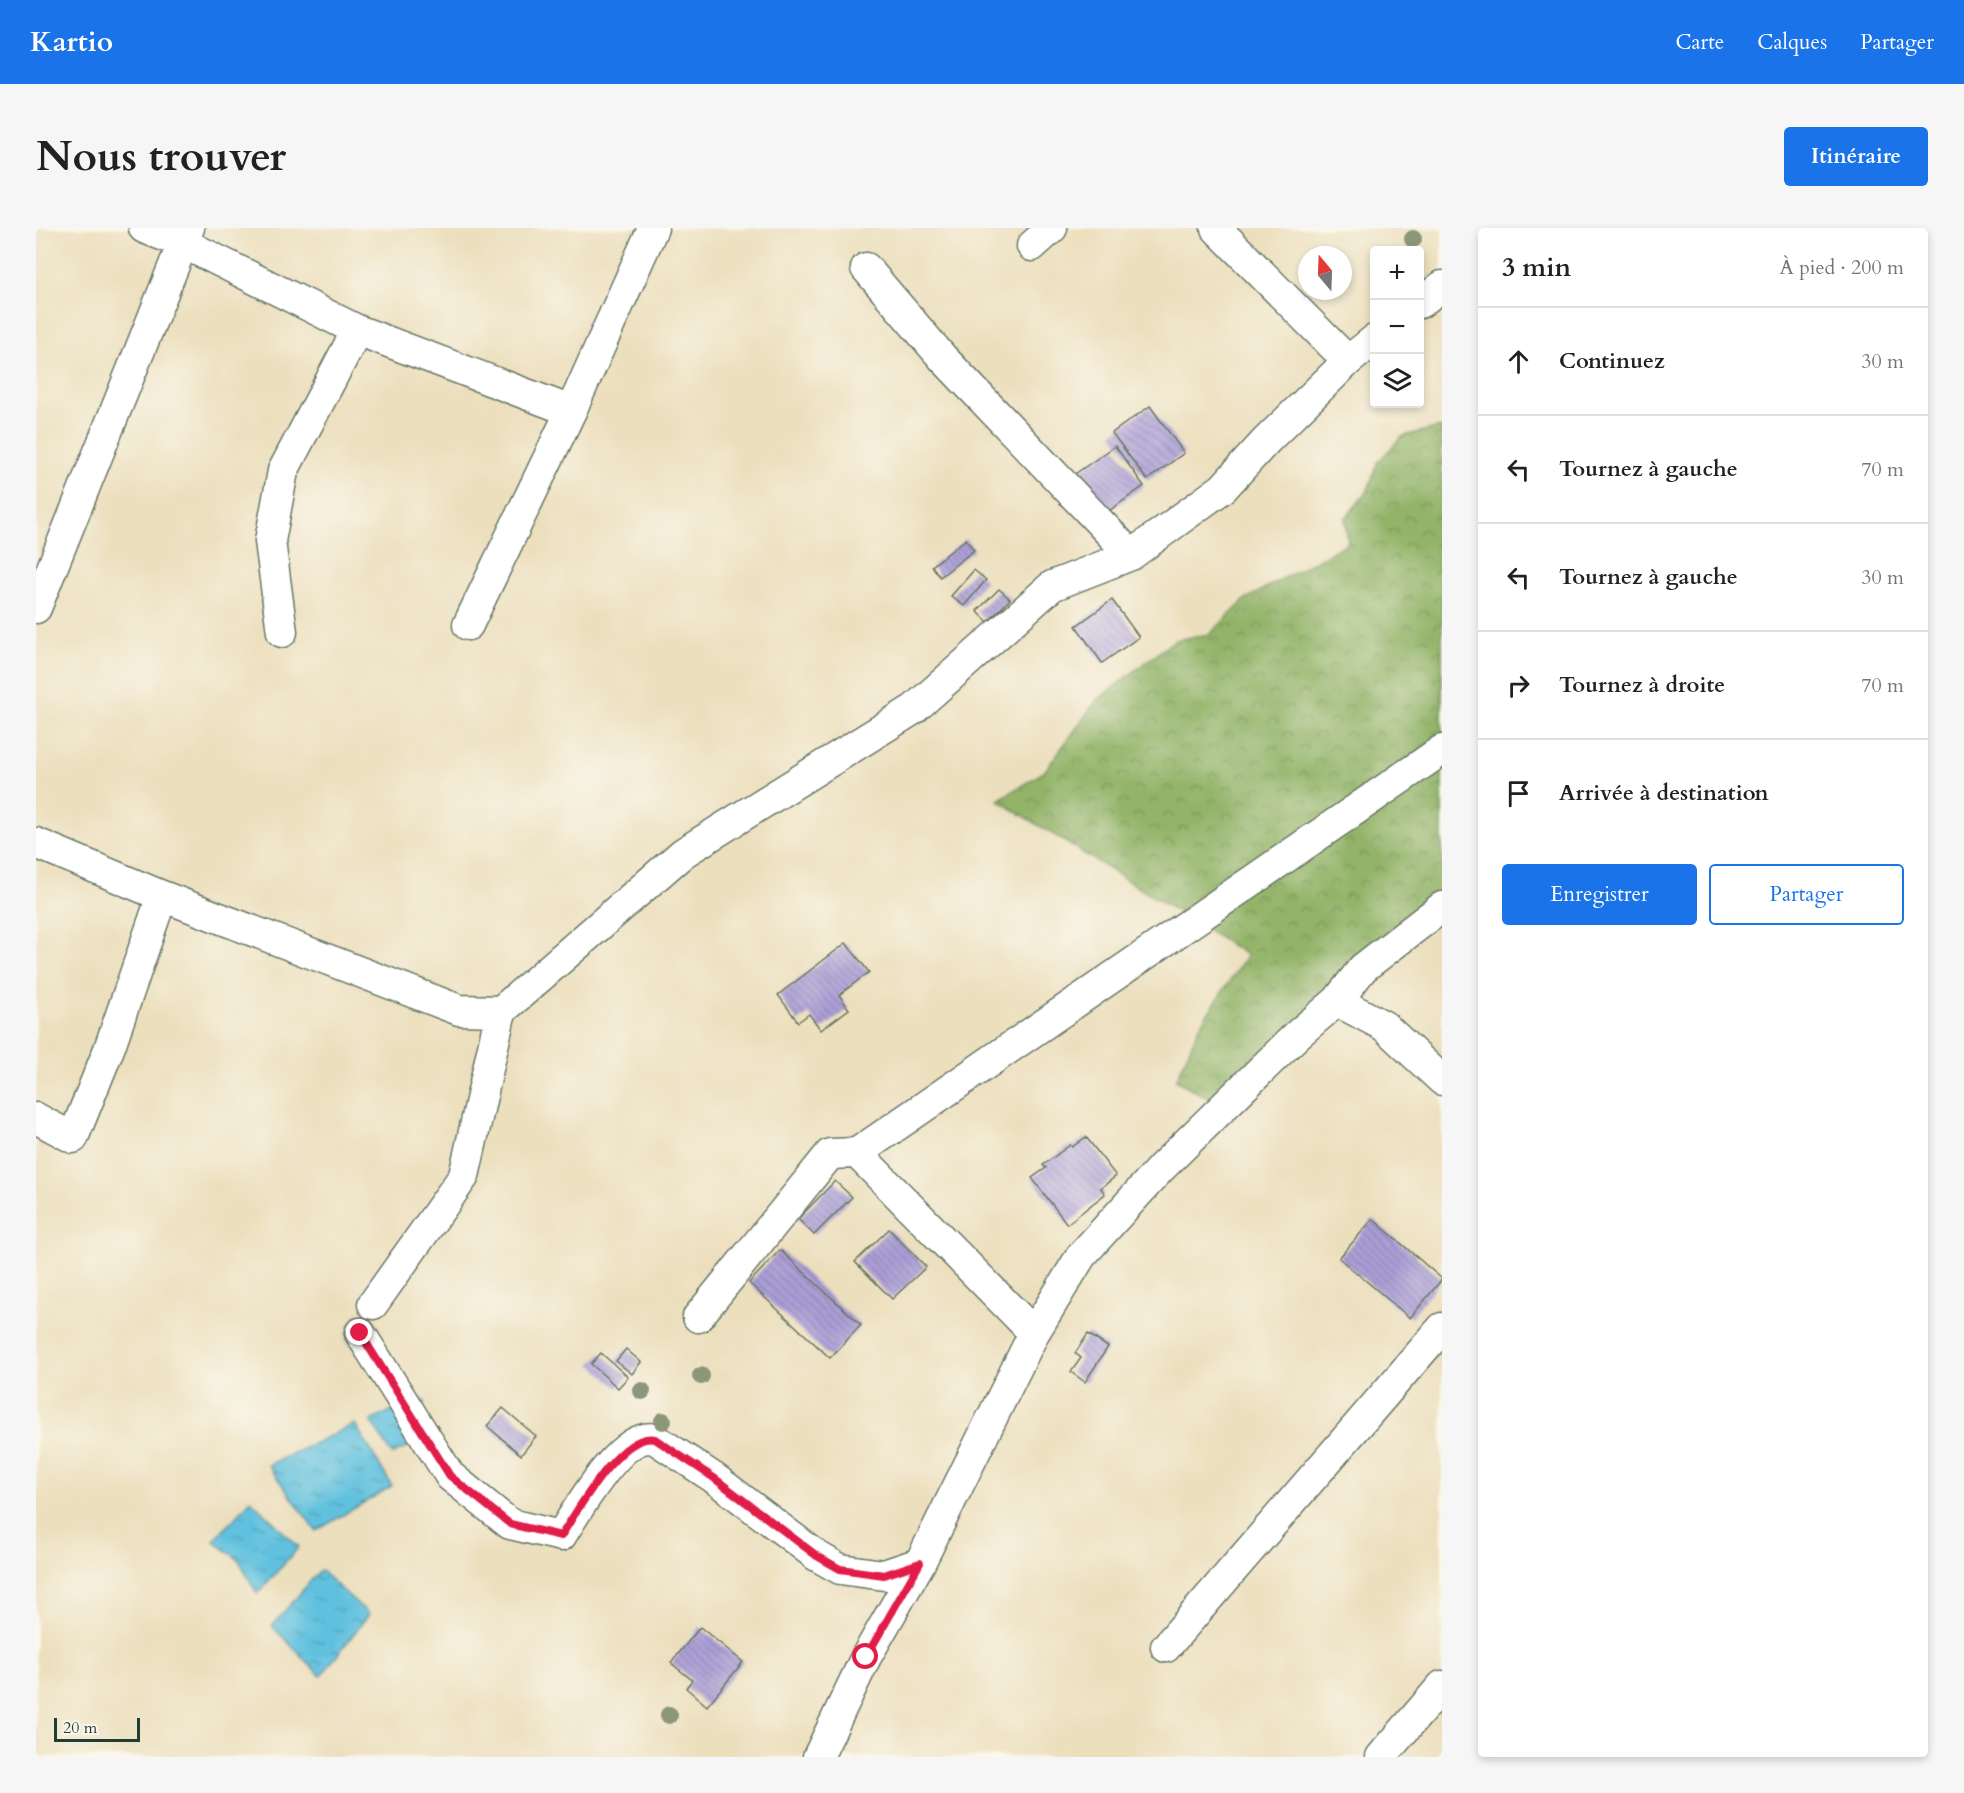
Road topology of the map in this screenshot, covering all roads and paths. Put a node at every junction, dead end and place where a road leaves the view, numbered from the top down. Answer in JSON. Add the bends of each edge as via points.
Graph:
{"nodes":[{"id":1,"x":144,"y":228,"type":"edge"},
{"id":2,"x":653,"y":228,"type":"edge"},
{"id":3,"x":1216,"y":228,"type":"edge"},
{"id":4,"x":186,"y":236,"type":"edge"},
{"id":5,"x":866,"y":268,"type":"dead end"},
{"id":6,"x":1442,"y":286,"type":"edge"},
{"id":7,"x":1423,"y":300,"type":"edge"},
{"id":8,"x":357,"y":330,"type":"junction"},
{"id":9,"x":1370,"y":343,"type":"edge"},
{"id":10,"x":1348,"y":361,"type":"junction"},
{"id":11,"x":571,"y":411,"type":"junction"},
{"id":12,"x":1131,"y":555,"type":"junction"},
{"id":13,"x":36,"y":608,"type":"edge"},
{"id":14,"x":468,"y":625,"type":"dead end"},
{"id":15,"x":282,"y":632,"type":"dead end"},
{"id":16,"x":1442,"y":750,"type":"edge"},
{"id":17,"x":36,"y":843,"type":"edge"},
{"id":18,"x":162,"y":896,"type":"junction"},
{"id":19,"x":1442,"y":907,"type":"edge"},
{"id":20,"x":1337,"y":1001,"type":"junction"},
{"id":21,"x":501,"y":1011,"type":"junction"},
{"id":22,"x":1442,"y":1080,"type":"edge"},
{"id":23,"x":36,"y":1118,"type":"edge"},
{"id":24,"x":857,"y":1153,"type":"junction"},
{"id":25,"x":373,"y":1304,"type":"dead end"},
{"id":26,"x":698,"y":1317,"type":"dead end"},
{"id":27,"x":1442,"y":1328,"type":"edge"},
{"id":28,"x":360,"y":1333,"type":"dead end"},
{"id":29,"x":1034,"y":1333,"type":"junction"},
{"id":30,"x":920,"y":1563,"type":"junction"},
{"id":31,"x":1166,"y":1647,"type":"dead end"},
{"id":32,"x":1442,"y":1686,"type":"edge"},
{"id":33,"x":818,"y":1757,"type":"edge"},
{"id":34,"x":1381,"y":1757,"type":"edge"}],
"edges":[{"from":1,"to":4,"type":"street"},
{"from":2,"to":11,"type":"street"},
{"from":3,"to":10,"type":"street"},
{"from":4,"to":8,"type":"street"},
{"from":4,"to":13,"type":"street"},
{"from":5,"to":12,"type":"street","via":[[942,357]]},
{"from":6,"to":7,"type":"street"},
{"from":8,"to":11,"type":"street"},
{"from":8,"to":15,"type":"street","via":[[283,471],[270,541]]},
{"from":9,"to":10,"type":"street"},
{"from":10,"to":12,"type":"street","via":[[1223,488]]},
{"from":11,"to":14,"type":"street"},
{"from":12,"to":21,"type":"street","via":[[1052,586],[914,709],[683,853]]},
{"from":16,"to":24,"type":"street"},
{"from":17,"to":18,"type":"street"},
{"from":18,"to":21,"type":"street","via":[[459,1010]]},
{"from":18,"to":23,"type":"street","via":[[109,1049],[73,1138]]},
{"from":19,"to":20,"type":"street","via":[[1363,968]]},
{"from":20,"to":22,"type":"street","via":[[1384,1026]]},
{"from":20,"to":29,"type":"street","via":[[1161,1168],[1081,1256]]},
{"from":21,"to":25,"type":"street","via":[[464,1176]]},
{"from":24,"to":26,"type":"street","via":[[830,1154]]},
{"from":24,"to":29,"type":"street"},
{"from":27,"to":31,"type":"street"},
{"from":28,"to":30,"type":"street","via":[[450,1476],[510,1524],[561,1536],[598,1478],[635,1442],[647,1437],[714,1478],[840,1569],[884,1575]]},
{"from":29,"to":30,"type":"street"},
{"from":30,"to":33,"type":"street","via":[[866,1657]]},
{"from":32,"to":34,"type":"street"}]}
